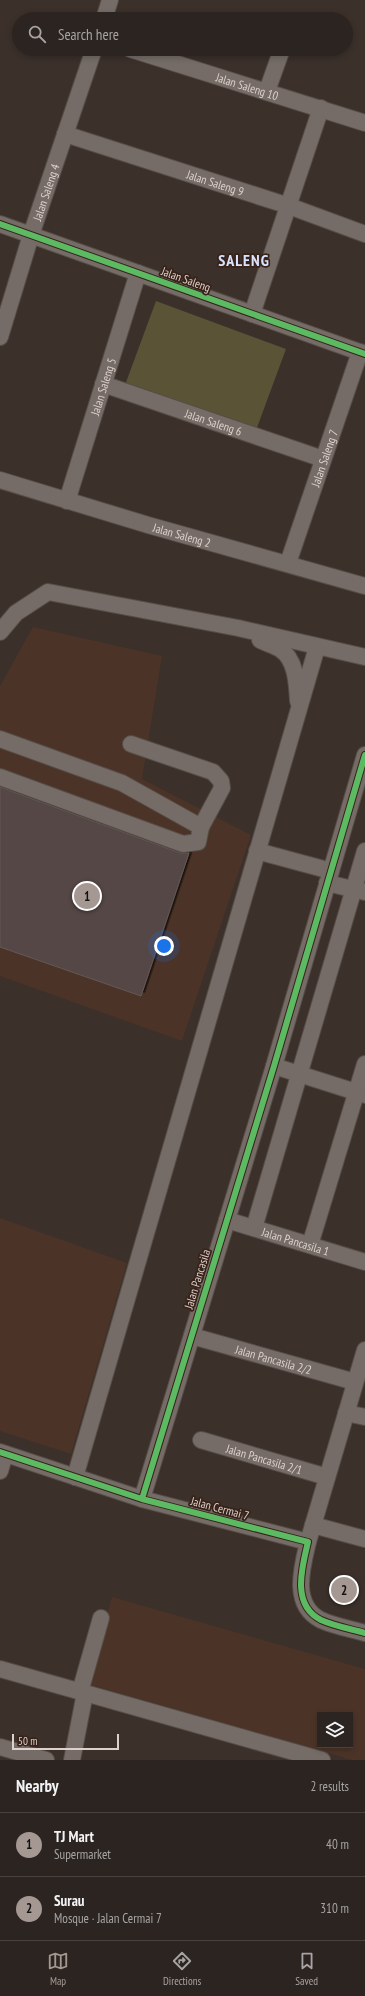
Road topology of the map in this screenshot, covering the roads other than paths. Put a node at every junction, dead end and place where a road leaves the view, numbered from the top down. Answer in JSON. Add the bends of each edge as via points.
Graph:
{"nodes":[{"id":1,"x":110,"y":0,"type":"edge"},
{"id":2,"x":106,"y":12,"type":"edge"},
{"id":3,"x":92,"y":56,"type":"edge"},
{"id":4,"x":153,"y":56,"type":"edge"},
{"id":5,"x":280,"y":56,"type":"edge"},
{"id":6,"x":267,"y":91,"type":"junction"},
{"id":7,"x":321,"y":108,"type":"junction"},
{"id":8,"x":365,"y":123,"type":"edge"},
{"id":9,"x":65,"y":134,"type":"junction"},
{"id":10,"x":289,"y":206,"type":"junction"},
{"id":11,"x":0,"y":224,"type":"edge"},
{"id":12,"x":365,"y":234,"type":"edge"},
{"id":13,"x":31,"y":235,"type":"junction"},
{"id":14,"x":138,"y":273,"type":"junction"},
{"id":15,"x":252,"y":314,"type":"junction"},
{"id":16,"x":0,"y":337,"type":"edge"},
{"id":17,"x":362,"y":353,"type":"edge"},
{"id":18,"x":103,"y":384,"type":"junction"},
{"id":19,"x":323,"y":459,"type":"junction"},
{"id":20,"x":0,"y":480,"type":"edge"},
{"id":21,"x":68,"y":501,"type":"junction"},
{"id":22,"x":288,"y":563,"type":"junction"},
{"id":23,"x":365,"y":586,"type":"edge"},
{"id":24,"x":238,"y":628,"type":"junction"},
{"id":25,"x":0,"y":632,"type":"edge"},
{"id":26,"x":317,"y":647,"type":"junction"},
{"id":27,"x":365,"y":657,"type":"edge"},
{"id":28,"x":299,"y":710,"type":"junction"},
{"id":29,"x":0,"y":739,"type":"edge"},
{"id":30,"x":131,"y":744,"type":"dead end"},
{"id":31,"x":365,"y":755,"type":"edge"},
{"id":32,"x":0,"y":778,"type":"edge"},
{"id":33,"x":201,"y":827,"type":"junction"},
{"id":34,"x":257,"y":851,"type":"junction"},
{"id":35,"x":365,"y":851,"type":"edge"},
{"id":36,"x":329,"y":877,"type":"junction"},
{"id":37,"x":359,"y":890,"type":"edge"},
{"id":38,"x":365,"y":1064,"type":"edge"},
{"id":39,"x":274,"y":1066,"type":"junction"},
{"id":40,"x":300,"y":1074,"type":"junction"},
{"id":41,"x":361,"y":1094,"type":"edge"},
{"id":42,"x":227,"y":1220,"type":"junction"},
{"id":43,"x":254,"y":1228,"type":"junction"},
{"id":44,"x":310,"y":1245,"type":"junction"},
{"id":45,"x":365,"y":1262,"type":"edge"},
{"id":46,"x":192,"y":1336,"type":"junction"},
{"id":47,"x":365,"y":1350,"type":"edge"},
{"id":48,"x":355,"y":1382,"type":"junction"},
{"id":49,"x":346,"y":1413,"type":"junction"},
{"id":50,"x":365,"y":1418,"type":"edge"},
{"id":51,"x":201,"y":1440,"type":"dead end"},
{"id":52,"x":2,"y":1453,"type":"edge"},
{"id":53,"x":0,"y":1471,"type":"edge"},
{"id":54,"x":75,"y":1477,"type":"junction"},
{"id":55,"x":327,"y":1477,"type":"junction"},
{"id":56,"x":142,"y":1499,"type":"junction"},
{"id":57,"x":313,"y":1525,"type":"junction"},
{"id":58,"x":365,"y":1539,"type":"edge"},
{"id":59,"x":308,"y":1542,"type":"junction"},
{"id":60,"x":101,"y":1618,"type":"dead end"},
{"id":61,"x":365,"y":1634,"type":"edge"},
{"id":62,"x":0,"y":1669,"type":"edge"},
{"id":63,"x":83,"y":1692,"type":"junction"},
{"id":64,"x":0,"y":1747,"type":"edge"},
{"id":65,"x":46,"y":1760,"type":"edge"},
{"id":66,"x":72,"y":1760,"type":"edge"},
{"id":67,"x":322,"y":1760,"type":"edge"}],
"edges":[{"from":1,"to":2,"type":"street"},
{"from":3,"to":9,"type":"street","name":"Jalan Saleng 4"},
{"from":4,"to":6,"type":"street","name":"Jalan Saleng 10"},
{"from":5,"to":6,"type":"street"},
{"from":6,"to":7,"type":"street","name":"Jalan Saleng 10"},
{"from":7,"to":8,"type":"street","name":"Jalan Saleng 10"},
{"from":7,"to":10,"type":"street"},
{"from":9,"to":10,"type":"street","name":"Jalan Saleng 9"},
{"from":9,"to":13,"type":"street","name":"Jalan Saleng 4"},
{"from":10,"to":12,"type":"street","name":"Jalan Saleng 9"},
{"from":10,"to":15,"type":"street"},
{"from":11,"to":13,"type":"street","name":"Jalan Saleng"},
{"from":13,"to":14,"type":"street","name":"Jalan Saleng"},
{"from":13,"to":16,"type":"street","name":"Jalan Saleng 4"},
{"from":14,"to":15,"type":"street","name":"Jalan Saleng"},
{"from":14,"to":18,"type":"street","name":"Jalan Saleng 5"},
{"from":15,"to":17,"type":"street","name":"Jalan Saleng"},
{"from":17,"to":19,"type":"street","name":"Jalan Saleng 7"},
{"from":18,"to":19,"type":"street","name":"Jalan Saleng 6"},
{"from":18,"to":21,"type":"street","name":"Jalan Saleng 5"},
{"from":19,"to":22,"type":"street","name":"Jalan Saleng 7"},
{"from":20,"to":21,"type":"street","name":"Jalan Saleng 2"},
{"from":21,"to":22,"type":"street","name":"Jalan Saleng 2"},
{"from":22,"to":23,"type":"street","name":"Jalan Saleng 2"},
{"from":24,"to":25,"type":"street","via":[[48,592],[16,613]]},
{"from":24,"to":26,"type":"street"},
{"from":24,"to":28,"type":"street","via":[[251,637],[281,650],[285,655],[292,666],[296,681]]},
{"from":26,"to":27,"type":"street"},
{"from":26,"to":28,"type":"street"},
{"from":28,"to":34,"type":"street"},
{"from":29,"to":33,"type":"street","via":[[122,783]]},
{"from":30,"to":33,"type":"street","via":[[213,772],[221,781],[222,788]]},
{"from":31,"to":36,"type":"street","name":"Jalan Pancasila"},
{"from":32,"to":33,"type":"street","via":[[183,844],[198,842]]},
{"from":34,"to":36,"type":"street"},
{"from":34,"to":54,"type":"street"},
{"from":35,"to":37,"type":"street"},
{"from":36,"to":37,"type":"street"},
{"from":36,"to":39,"type":"street","name":"Jalan Pancasila"},
{"from":37,"to":40,"type":"street"},
{"from":38,"to":41,"type":"street"},
{"from":39,"to":40,"type":"street"},
{"from":39,"to":42,"type":"street","name":"Jalan Pancasila"},
{"from":40,"to":41,"type":"street"},
{"from":40,"to":43,"type":"street"},
{"from":41,"to":44,"type":"street"},
{"from":42,"to":43,"type":"street","name":"Jalan Pancasila 1"},
{"from":42,"to":46,"type":"street","name":"Jalan Pancasila"},
{"from":43,"to":44,"type":"street","name":"Jalan Pancasila 1"},
{"from":44,"to":45,"type":"street","name":"Jalan Pancasila 1"},
{"from":46,"to":48,"type":"street","name":"Jalan Pancasila 2/2"},
{"from":46,"to":56,"type":"street","name":"Jalan Pancasila"},
{"from":47,"to":48,"type":"street"},
{"from":48,"to":49,"type":"street"},
{"from":49,"to":50,"type":"street"},
{"from":49,"to":55,"type":"street"},
{"from":51,"to":55,"type":"street","name":"Jalan Pancasila 2/1"},
{"from":52,"to":53,"type":"street"},
{"from":52,"to":54,"type":"street","name":"Jalan Cermai 7"},
{"from":54,"to":56,"type":"street","name":"Jalan Cermai 7"},
{"from":55,"to":57,"type":"street"},
{"from":56,"to":59,"type":"street","name":"Jalan Cermai 7"},
{"from":57,"to":58,"type":"street"},
{"from":57,"to":59,"type":"street"},
{"from":59,"to":61,"type":"street","via":[[300,1586],[306,1606],[320,1620]]},
{"from":60,"to":63,"type":"street"},
{"from":62,"to":63,"type":"street"},
{"from":63,"to":66,"type":"street"},
{"from":63,"to":67,"type":"street"},
{"from":64,"to":65,"type":"street"}]}
